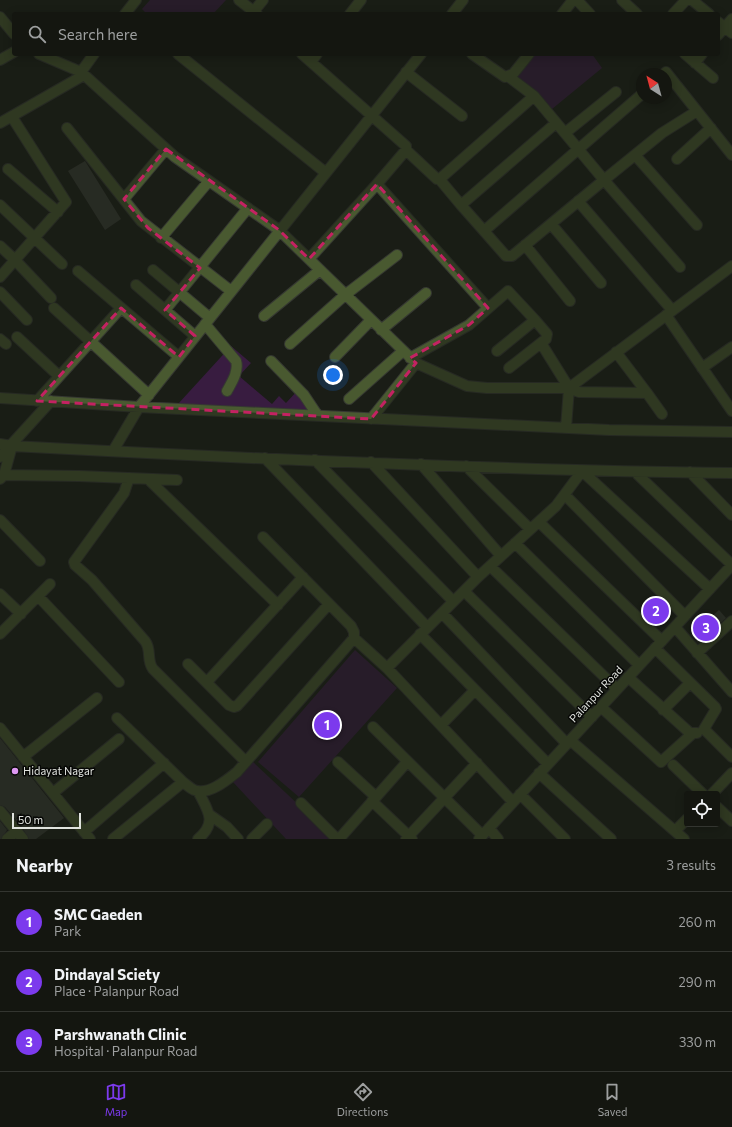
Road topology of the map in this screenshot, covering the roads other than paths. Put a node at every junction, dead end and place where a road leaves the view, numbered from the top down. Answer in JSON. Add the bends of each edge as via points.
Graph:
{"nodes":[{"id":1,"x":136,"y":0,"type":"edge"},
{"id":2,"x":239,"y":0,"type":"edge"},
{"id":3,"x":263,"y":0,"type":"edge"},
{"id":4,"x":361,"y":0,"type":"edge"},
{"id":5,"x":463,"y":0,"type":"edge"},
{"id":6,"x":573,"y":0,"type":"edge"},
{"id":7,"x":577,"y":0,"type":"edge"},
{"id":8,"x":622,"y":0,"type":"edge"},
{"id":9,"x":686,"y":0,"type":"edge"},
{"id":10,"x":692,"y":0,"type":"edge"},
{"id":11,"x":127,"y":12,"type":"edge"},
{"id":12,"x":255,"y":12,"type":"edge"},
{"id":13,"x":257,"y":12,"type":"edge"},
{"id":14,"x":352,"y":12,"type":"edge"},
{"id":15,"x":454,"y":12,"type":"edge"},
{"id":16,"x":564,"y":12,"type":"edge"},
{"id":17,"x":588,"y":12,"type":"edge"},
{"id":18,"x":635,"y":12,"type":"edge"},
{"id":19,"x":675,"y":12,"type":"edge"},
{"id":20,"x":707,"y":12,"type":"edge"},
{"id":21,"x":0,"y":17,"type":"edge"},
{"id":22,"x":732,"y":19,"type":"edge"},
{"id":23,"x":725,"y":27,"type":"edge"},
{"id":24,"x":12,"y":32,"type":"edge"},
{"id":25,"x":12,"y":53,"type":"edge"},
{"id":26,"x":43,"y":56,"type":"edge"},
{"id":27,"x":93,"y":56,"type":"edge"},
{"id":28,"x":180,"y":56,"type":"edge"},
{"id":29,"x":419,"y":56,"type":"edge"},
{"id":30,"x":475,"y":56,"type":"edge"},
{"id":31,"x":527,"y":56,"type":"edge"},
{"id":32,"x":687,"y":56,"type":"edge"},
{"id":33,"x":700,"y":56,"type":"edge"},
{"id":34,"x":314,"y":58,"type":"edge"},
{"id":35,"x":0,"y":60,"type":"edge"},
{"id":36,"x":695,"y":63,"type":"junction"},
{"id":37,"x":406,"y":72,"type":"junction"},
{"id":38,"x":82,"y":74,"type":"junction"},
{"id":39,"x":509,"y":77,"type":"junction"},
{"id":40,"x":713,"y":78,"type":"dead end"},
{"id":41,"x":672,"y":80,"type":"edge"},
{"id":42,"x":616,"y":92,"type":"dead end"},
{"id":43,"x":534,"y":96,"type":"junction"},
{"id":44,"x":636,"y":99,"type":"edge"},
{"id":45,"x":697,"y":111,"type":"junction"},
{"id":46,"x":372,"y":116,"type":"junction"},
{"id":47,"x":462,"y":116,"type":"dead end"},
{"id":48,"x":12,"y":117,"type":"junction"},
{"id":49,"x":0,"y":123,"type":"edge"},
{"id":50,"x":556,"y":123,"type":"junction"},
{"id":51,"x":67,"y":128,"type":"dead end"},
{"id":52,"x":711,"y":128,"type":"junction"},
{"id":53,"x":565,"y":133,"type":"junction"},
{"id":54,"x":166,"y":149,"type":"junction"},
{"id":55,"x":406,"y":150,"type":"junction"},
{"id":56,"x":579,"y":150,"type":"junction"},
{"id":57,"x":732,"y":154,"type":"edge"},
{"id":58,"x":635,"y":155,"type":"junction"},
{"id":59,"x":677,"y":159,"type":"dead end"},
{"id":60,"x":8,"y":169,"type":"dead end"},
{"id":61,"x":326,"y":173,"type":"junction"},
{"id":62,"x":437,"y":180,"type":"dead end"},
{"id":63,"x":604,"y":180,"type":"junction"},
{"id":64,"x":209,"y":181,"type":"junction"},
{"id":65,"x":377,"y":184,"type":"junction"},
{"id":66,"x":124,"y":199,"type":"junction"},
{"id":67,"x":578,"y":201,"type":"junction"},
{"id":68,"x":0,"y":205,"type":"edge"},
{"id":69,"x":461,"y":205,"type":"junction"},
{"id":70,"x":248,"y":208,"type":"junction"},
{"id":71,"x":58,"y":212,"type":"junction"},
{"id":72,"x":551,"y":224,"type":"junction"},
{"id":73,"x":697,"y":225,"type":"dead end"},
{"id":74,"x":279,"y":230,"type":"junction"},
{"id":75,"x":484,"y":231,"type":"junction"},
{"id":76,"x":35,"y":238,"type":"junction"},
{"id":77,"x":162,"y":238,"type":"junction"},
{"id":78,"x":525,"y":245,"type":"junction"},
{"id":79,"x":0,"y":246,"type":"edge"},
{"id":80,"x":397,"y":255,"type":"dead end"},
{"id":81,"x":309,"y":259,"type":"junction"},
{"id":82,"x":15,"y":260,"type":"junction"},
{"id":83,"x":62,"y":264,"type":"dead end"},
{"id":84,"x":732,"y":266,"type":"edge"},
{"id":85,"x":680,"y":267,"type":"dead end"},
{"id":86,"x":200,"y":268,"type":"junction"},
{"id":87,"x":153,"y":270,"type":"dead end"},
{"id":88,"x":320,"y":270,"type":"junction"},
{"id":89,"x":78,"y":271,"type":"dead end"},
{"id":90,"x":0,"y":277,"type":"edge"},
{"id":91,"x":601,"y":283,"type":"dead end"},
{"id":92,"x":136,"y":285,"type":"dead end"},
{"id":93,"x":231,"y":291,"type":"junction"},
{"id":94,"x":0,"y":292,"type":"edge"},
{"id":95,"x":179,"y":292,"type":"junction"},
{"id":96,"x":426,"y":293,"type":"dead end"},
{"id":97,"x":345,"y":295,"type":"junction"},
{"id":98,"x":570,"y":301,"type":"dead end"},
{"id":99,"x":121,"y":308,"type":"junction"},
{"id":100,"x":488,"y":308,"type":"junction"},
{"id":101,"x":165,"y":310,"type":"junction"},
{"id":102,"x":669,"y":313,"type":"junction"},
{"id":103,"x":264,"y":316,"type":"dead end"},
{"id":104,"x":27,"y":320,"type":"dead end"},
{"id":105,"x":371,"y":320,"type":"junction"},
{"id":106,"x":535,"y":320,"type":"junction"},
{"id":107,"x":207,"y":321,"type":"junction"},
{"id":108,"x":381,"y":330,"type":"junction"},
{"id":109,"x":195,"y":336,"type":"junction"},
{"id":110,"x":17,"y":337,"type":"dead end"},
{"id":111,"x":91,"y":342,"type":"junction"},
{"id":112,"x":541,"y":343,"type":"junction"},
{"id":113,"x":290,"y":344,"type":"dead end"},
{"id":114,"x":732,"y":347,"type":"edge"},
{"id":115,"x":497,"y":351,"type":"dead end"},
{"id":116,"x":616,"y":352,"type":"junction"},
{"id":117,"x":179,"y":357,"type":"junction"},
{"id":118,"x":335,"y":357,"type":"dead end"},
{"id":119,"x":410,"y":357,"type":"junction"},
{"id":120,"x":271,"y":361,"type":"dead end"},
{"id":121,"x":508,"y":368,"type":"dead end"},
{"id":122,"x":702,"y":368,"type":"junction"},
{"id":123,"x":59,"y":376,"type":"junction"},
{"id":124,"x":569,"y":388,"type":"junction"},
{"id":125,"x":227,"y":391,"type":"dead end"},
{"id":126,"x":647,"y":393,"type":"junction"},
{"id":127,"x":149,"y":395,"type":"junction"},
{"id":128,"x":0,"y":398,"type":"edge"},
{"id":129,"x":348,"y":399,"type":"dead end"},
{"id":130,"x":37,"y":401,"type":"junction"},
{"id":131,"x":51,"y":401,"type":"junction"},
{"id":132,"x":139,"y":408,"type":"junction"},
{"id":133,"x":732,"y":411,"type":"edge"},
{"id":134,"x":662,"y":414,"type":"dead end"},
{"id":135,"x":318,"y":416,"type":"junction"},
{"id":136,"x":371,"y":419,"type":"junction"},
{"id":137,"x":566,"y":428,"type":"junction"},
{"id":138,"x":732,"y":432,"type":"edge"},
{"id":139,"x":0,"y":444,"type":"edge"},
{"id":140,"x":12,"y":446,"type":"junction"},
{"id":141,"x":113,"y":451,"type":"junction"},
{"id":142,"x":0,"y":457,"type":"edge"},
{"id":143,"x":265,"y":458,"type":"junction"},
{"id":144,"x":315,"y":460,"type":"junction"},
{"id":145,"x":371,"y":462,"type":"junction"},
{"id":146,"x":421,"y":464,"type":"junction"},
{"id":147,"x":466,"y":466,"type":"junction"},
{"id":148,"x":582,"y":471,"type":"junction"},
{"id":149,"x":635,"y":472,"type":"junction"},
{"id":150,"x":690,"y":472,"type":"junction"},
{"id":151,"x":732,"y":473,"type":"edge"},
{"id":152,"x":2,"y":477,"type":"edge"},
{"id":153,"x":129,"y":478,"type":"junction"},
{"id":154,"x":148,"y":478,"type":"junction"},
{"id":155,"x":177,"y":480,"type":"dead end"},
{"id":156,"x":565,"y":495,"type":"junction"},
{"id":157,"x":732,"y":515,"type":"edge"},
{"id":158,"x":0,"y":520,"type":"edge"},
{"id":159,"x":539,"y":522,"type":"junction"},
{"id":160,"x":530,"y":529,"type":"junction"},
{"id":161,"x":263,"y":537,"type":"dead end"},
{"id":162,"x":515,"y":543,"type":"junction"},
{"id":163,"x":501,"y":556,"type":"junction"},
{"id":164,"x":40,"y":561,"type":"dead end"},
{"id":165,"x":732,"y":565,"type":"edge"},
{"id":166,"x":490,"y":566,"type":"junction"},
{"id":167,"x":303,"y":577,"type":"junction"},
{"id":168,"x":478,"y":577,"type":"junction"},
{"id":169,"x":50,"y":584,"type":"dead end"},
{"id":170,"x":710,"y":589,"type":"junction"},
{"id":171,"x":464,"y":591,"type":"junction"},
{"id":172,"x":0,"y":594,"type":"edge"},
{"id":173,"x":38,"y":596,"type":"junction"},
{"id":174,"x":453,"y":602,"type":"junction"},
{"id":175,"x":329,"y":604,"type":"junction"},
{"id":176,"x":278,"y":605,"type":"junction"},
{"id":177,"x":442,"y":613,"type":"junction"},
{"id":178,"x":21,"y":614,"type":"junction"},
{"id":179,"x":685,"y":616,"type":"junction"},
{"id":180,"x":732,"y":620,"type":"edge"},
{"id":181,"x":675,"y":627,"type":"junction"},
{"id":182,"x":424,"y":631,"type":"junction"},
{"id":183,"x":0,"y":634,"type":"edge"},
{"id":184,"x":354,"y":638,"type":"junction"},
{"id":185,"x":659,"y":644,"type":"junction"},
{"id":186,"x":697,"y":653,"type":"junction"},
{"id":187,"x":188,"y":664,"type":"dead end"},
{"id":188,"x":639,"y":665,"type":"junction"},
{"id":189,"x":387,"y":668,"type":"junction"},
{"id":190,"x":628,"y":677,"type":"junction"},
{"id":191,"x":728,"y":680,"type":"edge"},
{"id":192,"x":119,"y":682,"type":"dead end"},
{"id":193,"x":207,"y":682,"type":"junction"},
{"id":194,"x":690,"y":683,"type":"junction"},
{"id":195,"x":617,"y":689,"type":"junction"},
{"id":196,"x":475,"y":690,"type":"junction"},
{"id":197,"x":732,"y":692,"type":"edge"},
{"id":198,"x":97,"y":698,"type":"dead end"},
{"id":199,"x":601,"y":707,"type":"junction"},
{"id":200,"x":663,"y":710,"type":"junction"},
{"id":201,"x":592,"y":717,"type":"junction"},
{"id":202,"x":116,"y":718,"type":"dead end"},
{"id":203,"x":441,"y":725,"type":"junction"},
{"id":204,"x":373,"y":727,"type":"dead end"},
{"id":205,"x":0,"y":728,"type":"edge"},
{"id":206,"x":705,"y":731,"type":"junction"},
{"id":207,"x":692,"y":734,"type":"junction"},
{"id":208,"x":119,"y":739,"type":"dead end"},
{"id":209,"x":568,"y":742,"type":"junction"},
{"id":210,"x":24,"y":757,"type":"junction"},
{"id":211,"x":732,"y":757,"type":"edge"},
{"id":212,"x":246,"y":762,"type":"junction"},
{"id":213,"x":338,"y":762,"type":"dead end"},
{"id":214,"x":407,"y":762,"type":"junction"},
{"id":215,"x":164,"y":763,"type":"junction"},
{"id":216,"x":477,"y":763,"type":"junction"},
{"id":217,"x":548,"y":764,"type":"junction"},
{"id":218,"x":673,"y":765,"type":"dead end"},
{"id":219,"x":539,"y":773,"type":"junction"},
{"id":220,"x":732,"y":774,"type":"edge"},
{"id":221,"x":184,"y":782,"type":"junction"},
{"id":222,"x":198,"y":791,"type":"junction"},
{"id":223,"x":700,"y":791,"type":"edge"},
{"id":224,"x":715,"y":791,"type":"edge"},
{"id":225,"x":53,"y":793,"type":"junction"},
{"id":226,"x":520,"y":794,"type":"junction"},
{"id":227,"x":444,"y":798,"type":"junction"},
{"id":228,"x":374,"y":799,"type":"junction"},
{"id":229,"x":513,"y":802,"type":"junction"},
{"id":230,"x":301,"y":803,"type":"dead end"},
{"id":231,"x":720,"y":810,"type":"edge"},
{"id":232,"x":0,"y":811,"type":"edge"},
{"id":233,"x":210,"y":816,"type":"junction"},
{"id":234,"x":732,"y":821,"type":"edge"},
{"id":235,"x":684,"y":822,"type":"edge"},
{"id":236,"x":267,"y":824,"type":"dead end"},
{"id":237,"x":675,"y":831,"type":"junction"},
{"id":238,"x":483,"y":834,"type":"edge"},
{"id":239,"x":20,"y":835,"type":"edge"},
{"id":240,"x":87,"y":836,"type":"edge"},
{"id":241,"x":409,"y":838,"type":"edge"},
{"id":242,"x":7,"y":839,"type":"edge"},
{"id":243,"x":113,"y":839,"type":"edge"},
{"id":244,"x":198,"y":839,"type":"edge"},
{"id":245,"x":238,"y":839,"type":"edge"},
{"id":246,"x":252,"y":839,"type":"edge"},
{"id":247,"x":338,"y":839,"type":"edge"},
{"id":248,"x":498,"y":839,"type":"edge"},
{"id":249,"x":565,"y":839,"type":"edge"},
{"id":250,"x":612,"y":839,"type":"edge"},
{"id":251,"x":684,"y":839,"type":"edge"}],
"edges":[{"from":1,"to":11,"type":"street"},
{"from":2,"to":12,"type":"street"},
{"from":3,"to":13,"type":"street"},
{"from":4,"to":14,"type":"street"},
{"from":5,"to":15,"type":"street"},
{"from":6,"to":16,"type":"street"},
{"from":7,"to":17,"type":"street"},
{"from":8,"to":18,"type":"street"},
{"from":9,"to":19,"type":"street"},
{"from":10,"to":20,"type":"street"},
{"from":21,"to":24,"type":"street"},
{"from":22,"to":23,"type":"street"},
{"from":25,"to":35,"type":"street"},
{"from":26,"to":38,"type":"street"},
{"from":27,"to":38,"type":"street"},
{"from":28,"to":61,"type":"street"},
{"from":29,"to":37,"type":"street"},
{"from":30,"to":39,"type":"street","via":[[500,74]]},
{"from":31,"to":39,"type":"street"},
{"from":32,"to":36,"type":"street"},
{"from":33,"to":36,"type":"street"},
{"from":34,"to":46,"type":"street"},
{"from":36,"to":40,"type":"street"},
{"from":37,"to":46,"type":"street"},
{"from":37,"to":47,"type":"street"},
{"from":38,"to":48,"type":"street"},
{"from":38,"to":54,"type":"street"},
{"from":39,"to":43,"type":"street"},
{"from":41,"to":45,"type":"street"},
{"from":42,"to":53,"type":"street"},
{"from":43,"to":50,"type":"street"},
{"from":43,"to":69,"type":"street","via":[[442,177],[441,181]]},
{"from":44,"to":56,"type":"street"},
{"from":45,"to":52,"type":"street"},
{"from":45,"to":58,"type":"street","via":[[662,132]]},
{"from":46,"to":55,"type":"street","via":[[404,143]]},
{"from":46,"to":61,"type":"street"},
{"from":48,"to":49,"type":"street"},
{"from":48,"to":71,"type":"street","via":[[66,200]]},
{"from":50,"to":53,"type":"street"},
{"from":50,"to":69,"type":"street"},
{"from":51,"to":66,"type":"street"},
{"from":52,"to":57,"type":"street"},
{"from":52,"to":59,"type":"street"},
{"from":53,"to":56,"type":"street"},
{"from":54,"to":64,"type":"street"},
{"from":54,"to":66,"type":"street"},
{"from":55,"to":62,"type":"street"},
{"from":55,"to":65,"type":"street"},
{"from":56,"to":63,"type":"street"},
{"from":56,"to":75,"type":"street"},
{"from":58,"to":63,"type":"street"},
{"from":58,"to":73,"type":"street"},
{"from":60,"to":71,"type":"street"},
{"from":61,"to":74,"type":"street"},
{"from":63,"to":67,"type":"street"},
{"from":63,"to":85,"type":"street"},
{"from":64,"to":70,"type":"street"},
{"from":64,"to":77,"type":"street"},
{"from":65,"to":81,"type":"street"},
{"from":65,"to":100,"type":"street"},
{"from":66,"to":77,"type":"street","via":[[141,221]]},
{"from":67,"to":72,"type":"street"},
{"from":67,"to":102,"type":"street"},
{"from":68,"to":76,"type":"street"},
{"from":69,"to":75,"type":"street"},
{"from":70,"to":74,"type":"street"},
{"from":70,"to":86,"type":"street"},
{"from":71,"to":76,"type":"street"},
{"from":72,"to":78,"type":"street"},
{"from":72,"to":91,"type":"street"},
{"from":74,"to":81,"type":"street"},
{"from":74,"to":93,"type":"street"},
{"from":75,"to":78,"type":"street","via":[[506,256],[509,257]]},
{"from":76,"to":82,"type":"street"},
{"from":76,"to":83,"type":"street"},
{"from":77,"to":86,"type":"street"},
{"from":78,"to":98,"type":"street"},
{"from":79,"to":82,"type":"street"},
{"from":80,"to":97,"type":"street"},
{"from":81,"to":88,"type":"street"},
{"from":82,"to":90,"type":"street"},
{"from":82,"to":111,"type":"street","via":[[52,303]]},
{"from":84,"to":102,"type":"street"},
{"from":86,"to":93,"type":"street"},
{"from":86,"to":95,"type":"street"},
{"from":87,"to":95,"type":"street"},
{"from":88,"to":97,"type":"street"},
{"from":88,"to":103,"type":"street"},
{"from":89,"to":99,"type":"street"},
{"from":92,"to":101,"type":"street"},
{"from":93,"to":107,"type":"street"},
{"from":94,"to":104,"type":"street"},
{"from":95,"to":101,"type":"street"},
{"from":95,"to":107,"type":"street"},
{"from":96,"to":108,"type":"street"},
{"from":97,"to":105,"type":"street"},
{"from":97,"to":113,"type":"street"},
{"from":99,"to":111,"type":"street"},
{"from":99,"to":117,"type":"street"},
{"from":100,"to":106,"type":"street","via":[[508,291]]},
{"from":100,"to":119,"type":"street","via":[[469,325]]},
{"from":101,"to":109,"type":"street"},
{"from":102,"to":116,"type":"street"},
{"from":102,"to":122,"type":"street"},
{"from":105,"to":108,"type":"street"},
{"from":105,"to":118,"type":"street"},
{"from":106,"to":112,"type":"street","via":[[547,337]]},
{"from":106,"to":115,"type":"street"},
{"from":107,"to":109,"type":"street"},
{"from":107,"to":125,"type":"street","via":[[238,366]]},
{"from":108,"to":119,"type":"street"},
{"from":109,"to":117,"type":"street"},
{"from":110,"to":123,"type":"street"},
{"from":111,"to":123,"type":"street"},
{"from":111,"to":127,"type":"street"},
{"from":112,"to":121,"type":"street"},
{"from":112,"to":124,"type":"street"},
{"from":114,"to":122,"type":"street"},
{"from":116,"to":124,"type":"street"},
{"from":116,"to":126,"type":"street"},
{"from":117,"to":127,"type":"street"},
{"from":119,"to":124,"type":"street","via":[[467,386]]},
{"from":119,"to":129,"type":"street"},
{"from":119,"to":136,"type":"street"},
{"from":120,"to":135,"type":"street","via":[[304,395]]},
{"from":122,"to":133,"type":"street"},
{"from":123,"to":130,"type":"street"},
{"from":124,"to":126,"type":"street","via":[[579,392]]},
{"from":124,"to":137,"type":"street"},
{"from":126,"to":134,"type":"street"},
{"from":127,"to":132,"type":"street"},
{"from":128,"to":130,"type":"street"},
{"from":130,"to":131,"type":"street"},
{"from":131,"to":132,"type":"street"},
{"from":131,"to":140,"type":"street"},
{"from":132,"to":135,"type":"street"},
{"from":132,"to":141,"type":"street"},
{"from":135,"to":136,"type":"street"},
{"from":136,"to":137,"type":"street"},
{"from":137,"to":138,"type":"street"},
{"from":139,"to":140,"type":"street"},
{"from":140,"to":141,"type":"street"},
{"from":140,"to":142,"type":"street"},
{"from":140,"to":152,"type":"street"},
{"from":141,"to":143,"type":"street"},
{"from":143,"to":144,"type":"street"},
{"from":143,"to":182,"type":"street"},
{"from":144,"to":145,"type":"street"},
{"from":144,"to":174,"type":"street"},
{"from":145,"to":146,"type":"street"},
{"from":145,"to":168,"type":"street"},
{"from":146,"to":147,"type":"street"},
{"from":146,"to":163,"type":"street"},
{"from":147,"to":148,"type":"street"},
{"from":147,"to":160,"type":"street"},
{"from":148,"to":149,"type":"street"},
{"from":148,"to":156,"type":"street"},
{"from":148,"to":170,"type":"street"},
{"from":149,"to":150,"type":"street"},
{"from":149,"to":165,"type":"street"},
{"from":150,"to":151,"type":"street"},
{"from":150,"to":157,"type":"street"},
{"from":152,"to":153,"type":"street"},
{"from":153,"to":154,"type":"street"},
{"from":153,"to":212,"type":"street","via":[[124,494],[74,562],[75,565],[92,580],[146,641],[149,646],[149,664],[153,669]]},
{"from":154,"to":155,"type":"street"},
{"from":154,"to":176,"type":"street"},
{"from":156,"to":159,"type":"street"},
{"from":156,"to":179,"type":"street"},
{"from":158,"to":164,"type":"street"},
{"from":159,"to":160,"type":"street"},
{"from":159,"to":185,"type":"street"},
{"from":160,"to":162,"type":"street"},
{"from":161,"to":167,"type":"street"},
{"from":162,"to":163,"type":"street"},
{"from":162,"to":188,"type":"street"},
{"from":163,"to":166,"type":"street"},
{"from":165,"to":170,"type":"street","name":"Palanpur Road"},
{"from":166,"to":168,"type":"street"},
{"from":166,"to":195,"type":"street"},
{"from":167,"to":175,"type":"street"},
{"from":167,"to":176,"type":"street"},
{"from":168,"to":171,"type":"street"},
{"from":169,"to":173,"type":"street"},
{"from":170,"to":179,"type":"street","name":"Palanpur Road"},
{"from":171,"to":174,"type":"street"},
{"from":171,"to":201,"type":"street"},
{"from":172,"to":178,"type":"street"},
{"from":173,"to":178,"type":"street"},
{"from":173,"to":192,"type":"street"},
{"from":174,"to":177,"type":"street"},
{"from":175,"to":184,"type":"street","via":[[351,626]]},
{"from":175,"to":193,"type":"street","via":[[237,706],[229,705]]},
{"from":176,"to":193,"type":"street"},
{"from":177,"to":182,"type":"street"},
{"from":177,"to":209,"type":"street"},
{"from":178,"to":183,"type":"street"},
{"from":179,"to":181,"type":"street","name":"Palanpur Road"},
{"from":180,"to":186,"type":"street"},
{"from":181,"to":185,"type":"street","name":"Palanpur Road"},
{"from":181,"to":186,"type":"street"},
{"from":182,"to":189,"type":"street"},
{"from":182,"to":196,"type":"street"},
{"from":184,"to":189,"type":"street"},
{"from":184,"to":212,"type":"street"},
{"from":185,"to":188,"type":"street","name":"Palanpur Road"},
{"from":185,"to":194,"type":"street"},
{"from":186,"to":191,"type":"street"},
{"from":187,"to":193,"type":"street"},
{"from":188,"to":190,"type":"street","name":"Palanpur Road"},
{"from":189,"to":203,"type":"street"},
{"from":190,"to":195,"type":"street","name":"Palanpur Road"},
{"from":190,"to":200,"type":"street"},
{"from":191,"to":197,"type":"street"},
{"from":194,"to":200,"type":"street"},
{"from":194,"to":206,"type":"street","via":[[716,710],[704,726]]},
{"from":195,"to":199,"type":"street","name":"Palanpur Road"},
{"from":196,"to":203,"type":"street"},
{"from":196,"to":217,"type":"street"},
{"from":198,"to":210,"type":"street"},
{"from":199,"to":201,"type":"street","name":"Palanpur Road"},
{"from":199,"to":207,"type":"street","via":[[661,762]]},
{"from":200,"to":207,"type":"street"},
{"from":201,"to":209,"type":"street","name":"Palanpur Road"},
{"from":202,"to":215,"type":"street"},
{"from":203,"to":216,"type":"street"},
{"from":204,"to":214,"type":"street"},
{"from":205,"to":210,"type":"street"},
{"from":206,"to":207,"type":"street"},
{"from":206,"to":211,"type":"street"},
{"from":208,"to":225,"type":"street"},
{"from":209,"to":217,"type":"street","name":"Palanpur Road"},
{"from":209,"to":237,"type":"street"},
{"from":210,"to":225,"type":"street"},
{"from":212,"to":222,"type":"street","via":[[226,781],[213,788]]},
{"from":213,"to":228,"type":"street"},
{"from":214,"to":227,"type":"street"},
{"from":214,"to":228,"type":"street"},
{"from":215,"to":221,"type":"street"},
{"from":215,"to":240,"type":"street"},
{"from":216,"to":227,"type":"street"},
{"from":216,"to":229,"type":"street"},
{"from":217,"to":219,"type":"street","name":"Palanpur Road"},
{"from":218,"to":223,"type":"street"},
{"from":219,"to":226,"type":"street","name":"Palanpur Road"},
{"from":219,"to":250,"type":"street"},
{"from":220,"to":224,"type":"street"},
{"from":221,"to":222,"type":"street"},
{"from":221,"to":243,"type":"street"},
{"from":222,"to":233,"type":"street"},
{"from":225,"to":240,"type":"street"},
{"from":226,"to":229,"type":"street","name":"Palanpur Road"},
{"from":226,"to":249,"type":"street"},
{"from":227,"to":238,"type":"street"},
{"from":227,"to":241,"type":"street"},
{"from":228,"to":241,"type":"street"},
{"from":228,"to":247,"type":"street"},
{"from":229,"to":238,"type":"street","name":"Palanpur Road"},
{"from":230,"to":247,"type":"street"},
{"from":231,"to":234,"type":"street"},
{"from":232,"to":239,"type":"street"},
{"from":233,"to":244,"type":"street","via":[[206,832]]},
{"from":233,"to":245,"type":"street","via":[[227,827]]},
{"from":235,"to":237,"type":"street"},
{"from":236,"to":246,"type":"street"},
{"from":237,"to":251,"type":"street"},
{"from":238,"to":248,"type":"street"},
{"from":239,"to":242,"type":"street"}]}
